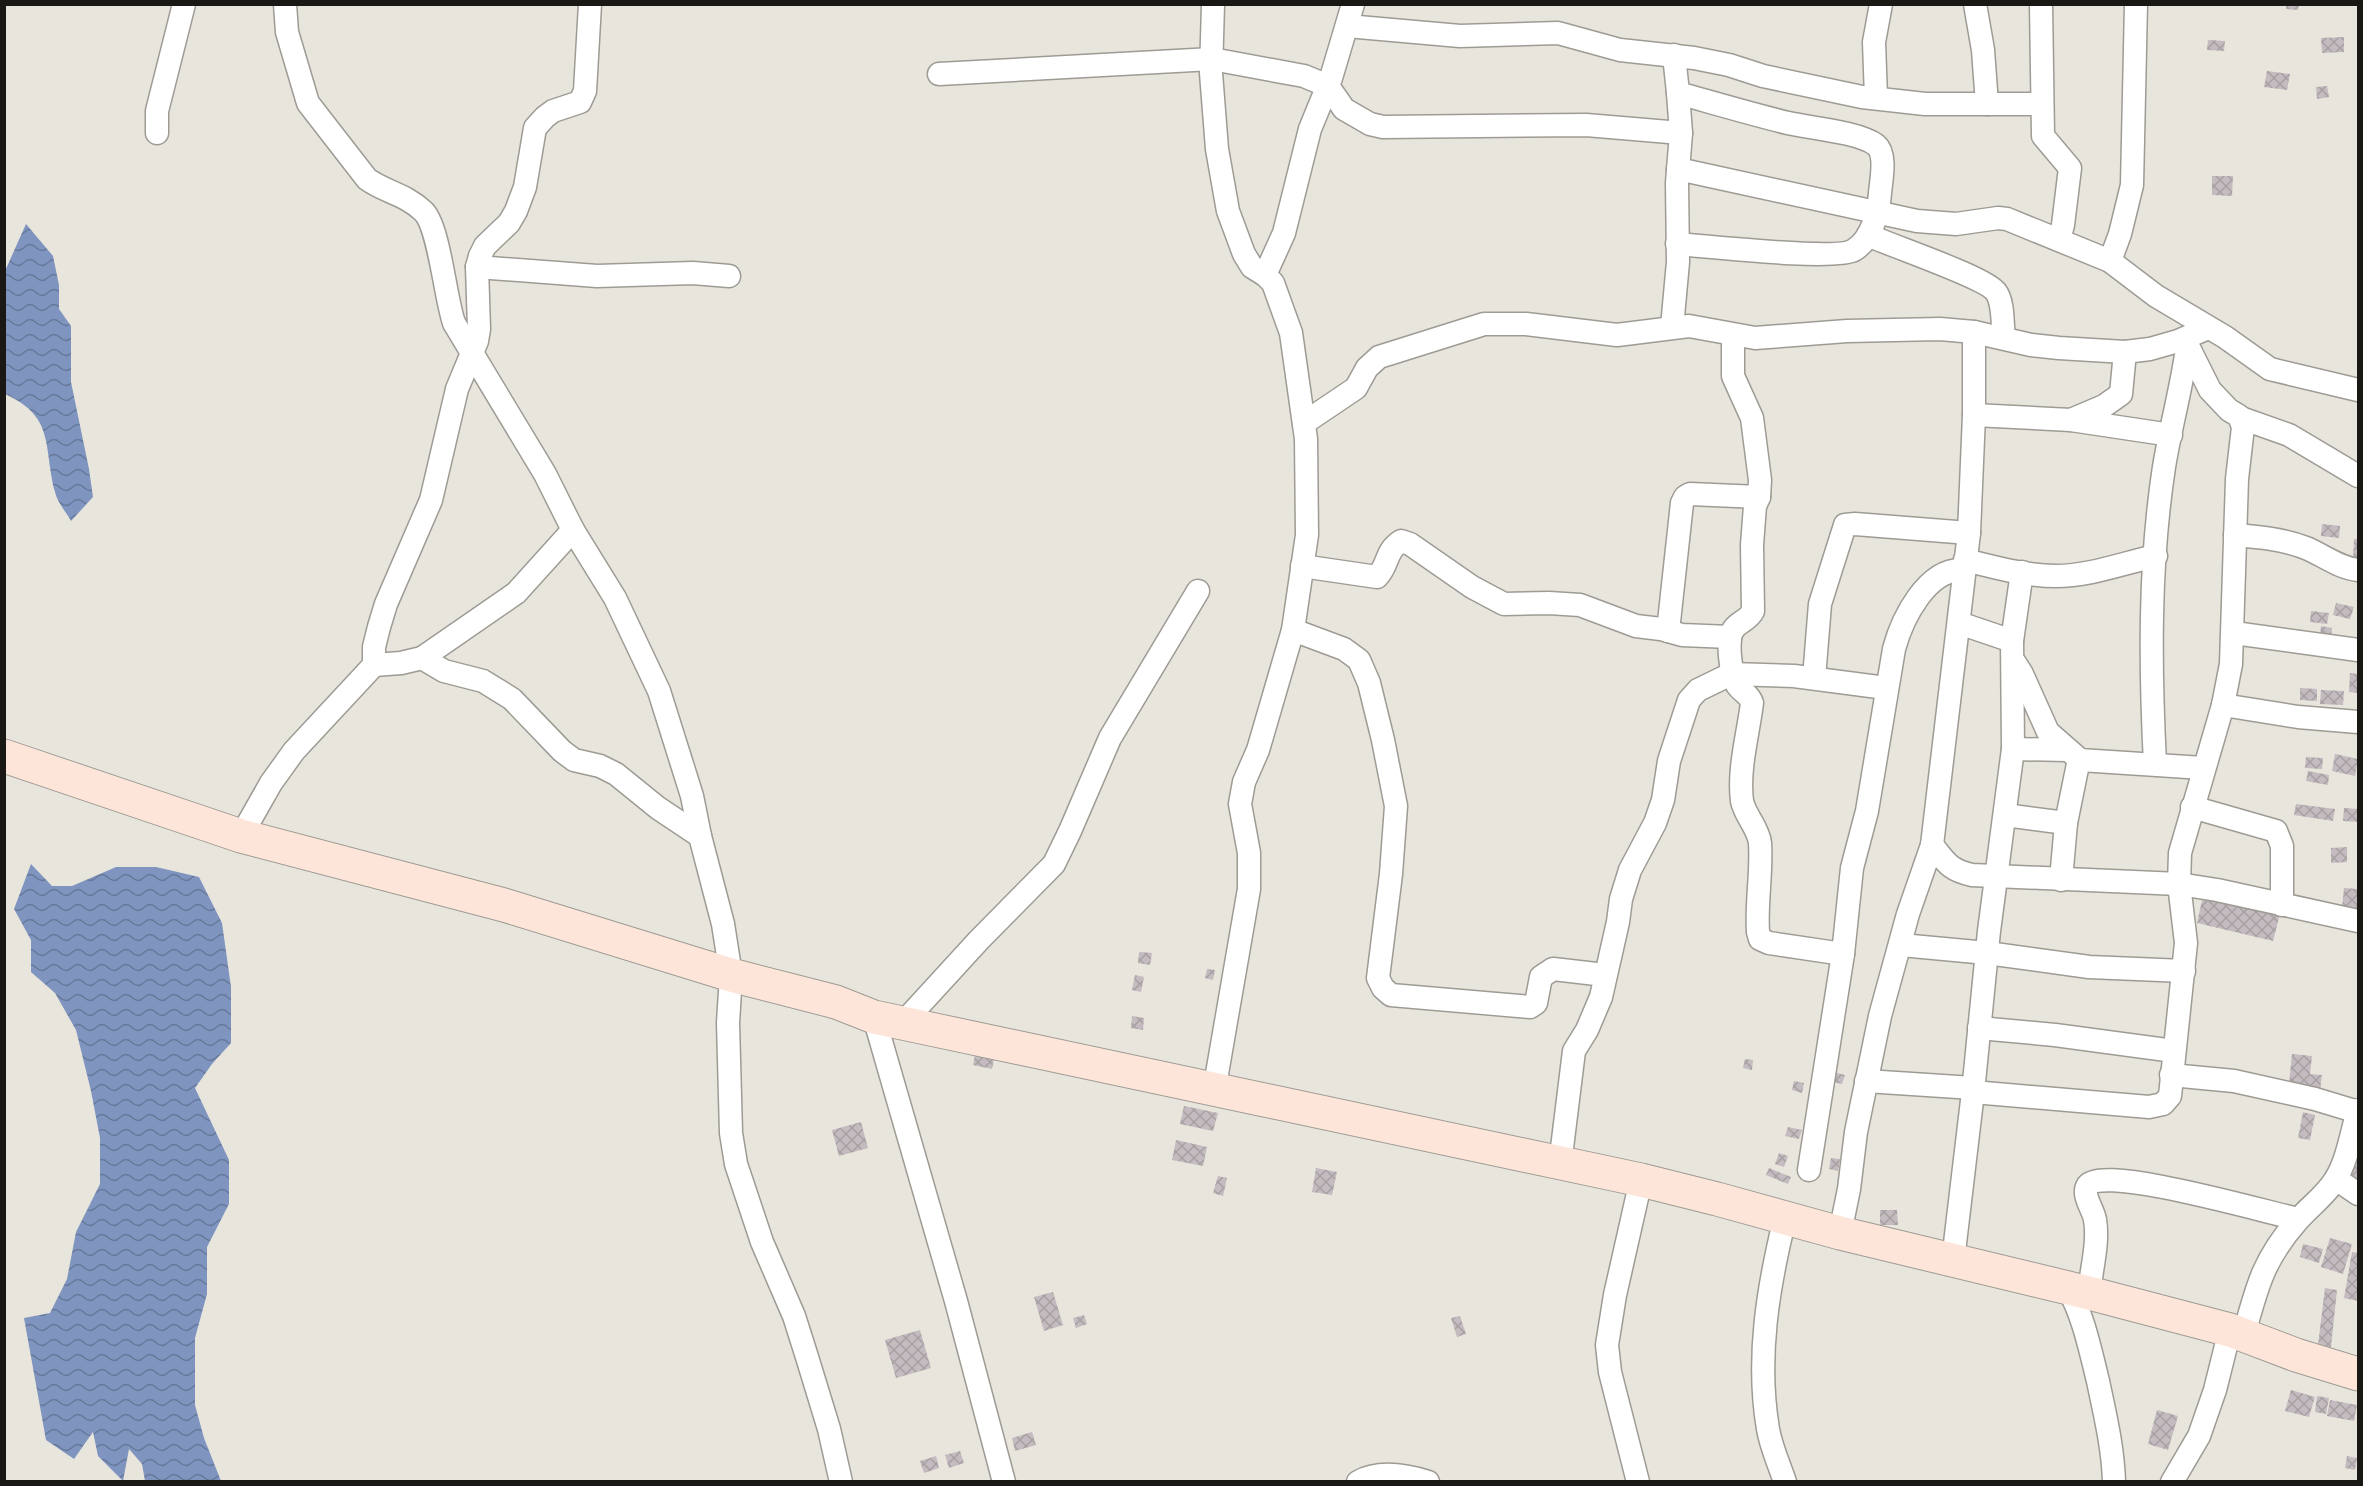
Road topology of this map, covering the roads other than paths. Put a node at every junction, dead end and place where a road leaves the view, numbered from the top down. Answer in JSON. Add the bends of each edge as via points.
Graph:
{"nodes":[{"id":1,"x":184,"y":4,"type":"edge"},
{"id":2,"x":285,"y":4,"type":"edge"},
{"id":3,"x":590,"y":4,"type":"edge"},
{"id":4,"x":1213,"y":4,"type":"edge"},
{"id":5,"x":1881,"y":4,"type":"edge"},
{"id":6,"x":1975,"y":4,"type":"edge"},
{"id":7,"x":2041,"y":4,"type":"edge"},
{"id":8,"x":2136,"y":4,"type":"edge"},
{"id":9,"x":1350,"y":15,"type":"edge"},
{"id":10,"x":1674,"y":55,"type":"junction"},
{"id":11,"x":1212,"y":59,"type":"junction"},
{"id":12,"x":939,"y":74,"type":"dead end"},
{"id":13,"x":1328,"y":86,"type":"junction"},
{"id":14,"x":1678,"y":93,"type":"junction"},
{"id":15,"x":1876,"y":98,"type":"junction"},
{"id":16,"x":1987,"y":104,"type":"junction"},
{"id":17,"x":2042,"y":104,"type":"junction"},
{"id":18,"x":1681,"y":133,"type":"junction"},
{"id":19,"x":158,"y":134,"type":"dead end"},
{"id":20,"x":1678,"y":169,"type":"junction"},
{"id":21,"x":1876,"y":212,"type":"junction"},
{"id":22,"x":1868,"y":235,"type":"junction"},
{"id":23,"x":2059,"y":240,"type":"junction"},
{"id":24,"x":1677,"y":244,"type":"junction"},
{"id":25,"x":2110,"y":261,"type":"junction"},
{"id":26,"x":477,"y":267,"type":"junction"},
{"id":27,"x":1265,"y":275,"type":"junction"},
{"id":28,"x":729,"y":276,"type":"dead end"},
{"id":29,"x":1672,"y":327,"type":"junction"},
{"id":30,"x":1974,"y":332,"type":"junction"},
{"id":31,"x":1733,"y":335,"type":"junction"},
{"id":32,"x":2195,"y":337,"type":"junction"},
{"id":33,"x":2004,"y":338,"type":"junction"},
{"id":34,"x":471,"y":351,"type":"junction"},
{"id":35,"x":2125,"y":352,"type":"junction"},
{"id":36,"x":2358,"y":390,"type":"edge"},
{"id":37,"x":1974,"y":415,"type":"junction"},
{"id":38,"x":2241,"y":418,"type":"junction"},
{"id":39,"x":2072,"y":420,"type":"junction"},
{"id":40,"x":1304,"y":423,"type":"junction"},
{"id":41,"x":2171,"y":435,"type":"junction"},
{"id":42,"x":2358,"y":476,"type":"edge"},
{"id":43,"x":1759,"y":497,"type":"junction"},
{"id":44,"x":573,"y":530,"type":"junction"},
{"id":45,"x":1969,"y":533,"type":"junction"},
{"id":46,"x":2235,"y":535,"type":"junction"},
{"id":47,"x":2156,"y":556,"type":"junction"},
{"id":48,"x":1964,"y":565,"type":"junction"},
{"id":49,"x":1302,"y":566,"type":"junction"},
{"id":50,"x":2358,"y":570,"type":"edge"},
{"id":51,"x":2022,"y":572,"type":"junction"},
{"id":52,"x":1197,"y":591,"type":"dead end"},
{"id":53,"x":1959,"y":623,"type":"junction"},
{"id":54,"x":1293,"y":630,"type":"junction"},
{"id":55,"x":1668,"y":631,"type":"junction"},
{"id":56,"x":2234,"y":633,"type":"junction"},
{"id":57,"x":1730,"y":637,"type":"junction"},
{"id":58,"x":2012,"y":650,"type":"junction"},
{"id":59,"x":2358,"y":650,"type":"edge"},
{"id":60,"x":422,"y":658,"type":"junction"},
{"id":61,"x":374,"y":665,"type":"junction"},
{"id":62,"x":1731,"y":674,"type":"junction"},
{"id":63,"x":1814,"y":678,"type":"junction"},
{"id":64,"x":1886,"y":688,"type":"junction"},
{"id":65,"x":2223,"y":705,"type":"junction"},
{"id":66,"x":2358,"y":722,"type":"edge"},
{"id":67,"x":2013,"y":748,"type":"junction"},
{"id":68,"x":2073,"y":755,"type":"junction"},
{"id":69,"x":4,"y":756,"type":"edge"},
{"id":70,"x":2155,"y":764,"type":"junction"},
{"id":71,"x":2203,"y":768,"type":"junction"},
{"id":72,"x":2192,"y":807,"type":"junction"},
{"id":73,"x":2005,"y":815,"type":"junction"},
{"id":74,"x":2066,"y":823,"type":"junction"},
{"id":75,"x":240,"y":836,"type":"junction"},
{"id":76,"x":700,"y":836,"type":"junction"},
{"id":77,"x":1932,"y":845,"type":"junction"},
{"id":78,"x":1997,"y":876,"type":"junction"},
{"id":79,"x":2061,"y":880,"type":"junction"},
{"id":80,"x":2179,"y":885,"type":"junction"},
{"id":81,"x":2282,"y":904,"type":"junction"},
{"id":82,"x":2358,"y":921,"type":"edge"},
{"id":83,"x":1901,"y":945,"type":"junction"},
{"id":84,"x":1987,"y":953,"type":"junction"},
{"id":85,"x":1843,"y":954,"type":"junction"},
{"id":86,"x":2184,"y":971,"type":"junction"},
{"id":87,"x":731,"y":975,"type":"junction"},
{"id":88,"x":1605,"y":975,"type":"junction"},
{"id":89,"x":889,"y":1020,"type":"junction"},
{"id":90,"x":1979,"y":1028,"type":"junction"},
{"id":91,"x":2174,"y":1051,"type":"junction"},
{"id":92,"x":2171,"y":1076,"type":"junction"},
{"id":93,"x":1866,"y":1081,"type":"junction"},
{"id":94,"x":1973,"y":1090,"type":"junction"},
{"id":95,"x":1214,"y":1091,"type":"junction"},
{"id":96,"x":2358,"y":1111,"type":"edge"},
{"id":97,"x":2354,"y":1143,"type":"edge"},
{"id":98,"x":1560,"y":1164,"type":"junction"},
{"id":99,"x":1809,"y":1170,"type":"dead end"},
{"id":100,"x":2336,"y":1179,"type":"junction"},
{"id":101,"x":1641,"y":1180,"type":"junction"},
{"id":102,"x":2358,"y":1194,"type":"edge"},
{"id":103,"x":1785,"y":1218,"type":"junction"},
{"id":104,"x":2298,"y":1219,"type":"junction"},
{"id":105,"x":1840,"y":1233,"type":"junction"},
{"id":106,"x":1953,"y":1260,"type":"junction"},
{"id":107,"x":2079,"y":1291,"type":"junction"},
{"id":108,"x":2237,"y":1332,"type":"junction"},
{"id":109,"x":2358,"y":1374,"type":"edge"},
{"id":110,"x":841,"y":1482,"type":"edge"},
{"id":111,"x":1004,"y":1482,"type":"edge"},
{"id":112,"x":1358,"y":1482,"type":"edge"},
{"id":113,"x":1428,"y":1482,"type":"edge"},
{"id":114,"x":1638,"y":1482,"type":"edge"},
{"id":115,"x":1785,"y":1482,"type":"edge"},
{"id":116,"x":2114,"y":1482,"type":"edge"},
{"id":117,"x":2172,"y":1482,"type":"edge"}],
"edges":[{"from":1,"to":19,"type":"street","via":[[159,104]]},
{"from":2,"to":34,"type":"street","via":[[287,32],[308,103],[366,179],[403,196],[425,212],[435,233],[449,309]]},
{"from":3,"to":26,"type":"street","via":[[583,98],[545,117],[535,128],[525,187],[516,210],[509,224],[485,246]]},
{"from":4,"to":11,"type":"street"},
{"from":5,"to":15,"type":"street","via":[[1874,42]]},
{"from":6,"to":16,"type":"street"},
{"from":7,"to":17,"type":"street"},
{"from":8,"to":25,"type":"street","via":[[2132,185]]},
{"from":9,"to":10,"type":"street","via":[[1460,36],[1558,33],[1638,53]]},
{"from":9,"to":13,"type":"street"},
{"from":10,"to":14,"type":"street"},
{"from":10,"to":15,"type":"street"},
{"from":11,"to":12,"type":"street"},
{"from":11,"to":13,"type":"street","via":[[1304,75]]},
{"from":11,"to":27,"type":"street","via":[[1217,149],[1228,212],[1244,254],[1252,267]]},
{"from":13,"to":18,"type":"street","via":[[1344,109],[1383,127],[1586,125]]},
{"from":13,"to":27,"type":"street","via":[[1310,129],[1284,234]]},
{"from":14,"to":18,"type":"street"},
{"from":14,"to":21,"type":"street","via":[[1876,145],[1882,155]]},
{"from":15,"to":16,"type":"street","via":[[1925,104]]},
{"from":16,"to":17,"type":"street"},
{"from":17,"to":23,"type":"street","via":[[2044,137],[2070,168]]},
{"from":18,"to":20,"type":"street"},
{"from":20,"to":21,"type":"street"},
{"from":20,"to":24,"type":"street"},
{"from":21,"to":22,"type":"street"},
{"from":21,"to":23,"type":"street","via":[[1940,224],[2003,218]]},
{"from":22,"to":24,"type":"street","via":[[1857,249],[1846,254]]},
{"from":22,"to":33,"type":"street","via":[[1993,288],[2000,299]]},
{"from":23,"to":25,"type":"street"},
{"from":24,"to":29,"type":"street"},
{"from":25,"to":32,"type":"street","via":[[2156,296]]},
{"from":26,"to":28,"type":"street","via":[[597,276]]},
{"from":26,"to":34,"type":"street","via":[[479,329]]},
{"from":27,"to":40,"type":"street","via":[[1273,283],[1291,333]]},
{"from":29,"to":31,"type":"street","via":[[1689,326]]},
{"from":29,"to":40,"type":"street","via":[[1617,335],[1526,324],[1468,328],[1380,357],[1367,368],[1356,388]]},
{"from":30,"to":31,"type":"street","via":[[1911,329],[1755,338]]},
{"from":30,"to":33,"type":"street"},
{"from":30,"to":37,"type":"street"},
{"from":31,"to":43,"type":"street","via":[[1733,376],[1752,418],[1760,472]]},
{"from":32,"to":35,"type":"street"},
{"from":32,"to":36,"type":"street","via":[[2225,337],[2270,369]]},
{"from":32,"to":38,"type":"street","via":[[2210,390]]},
{"from":32,"to":41,"type":"street"},
{"from":33,"to":35,"type":"street","via":[[2031,345]]},
{"from":34,"to":44,"type":"street","via":[[545,474]]},
{"from":34,"to":61,"type":"street","via":[[431,500],[386,603],[374,647]]},
{"from":35,"to":39,"type":"street","via":[[2120,395]]},
{"from":37,"to":39,"type":"street"},
{"from":37,"to":45,"type":"street"},
{"from":38,"to":42,"type":"street","via":[[2289,435]]},
{"from":38,"to":46,"type":"street"},
{"from":39,"to":41,"type":"street"},
{"from":40,"to":49,"type":"street","via":[[1307,535]]},
{"from":41,"to":47,"type":"street","via":[[2164,466]]},
{"from":43,"to":55,"type":"street","via":[[1685,497]]},
{"from":43,"to":57,"type":"street","via":[[1752,545],[1753,611],[1733,629]]},
{"from":44,"to":60,"type":"street","via":[[516,592]]},
{"from":44,"to":76,"type":"street","via":[[615,598],[659,691],[687,774]]},
{"from":45,"to":48,"type":"street"},
{"from":45,"to":63,"type":"street","via":[[1845,525],[1820,603]]},
{"from":46,"to":50,"type":"street","via":[[2291,543]]},
{"from":46,"to":56,"type":"street"},
{"from":47,"to":51,"type":"street","via":[[2069,575]]},
{"from":47,"to":70,"type":"street","via":[[2152,615]]},
{"from":48,"to":51,"type":"street"},
{"from":48,"to":53,"type":"street"},
{"from":48,"to":64,"type":"street","via":[[1929,585],[1902,625]]},
{"from":49,"to":54,"type":"street"},
{"from":49,"to":55,"type":"street","via":[[1377,577],[1392,547],[1401,541],[1504,604],[1580,605],[1636,626]]},
{"from":51,"to":58,"type":"street"},
{"from":52,"to":89,"type":"street","via":[[1110,738],[1054,864],[979,940]]},
{"from":53,"to":58,"type":"street"},
{"from":53,"to":77,"type":"street"},
{"from":54,"to":88,"type":"street","via":[[1344,649],[1359,660],[1369,683],[1396,806],[1378,978],[1383,988],[1391,994],[1530,1007],[1536,1003],[1541,977],[1553,969]]},
{"from":54,"to":95,"type":"street","via":[[1240,804],[1249,853],[1249,889]]},
{"from":55,"to":57,"type":"street"},
{"from":56,"to":59,"type":"street"},
{"from":56,"to":65,"type":"street"},
{"from":57,"to":62,"type":"street"},
{"from":58,"to":67,"type":"street"},
{"from":58,"to":68,"type":"street","via":[[2044,726]]},
{"from":60,"to":61,"type":"street"},
{"from":60,"to":76,"type":"street","via":[[444,671],[483,681],[512,699],[562,752],[616,774]]},
{"from":61,"to":75,"type":"street","via":[[294,752]]},
{"from":62,"to":63,"type":"street"},
{"from":62,"to":85,"type":"street","via":[[1752,703],[1742,789],[1744,808],[1759,840],[1758,935],[1769,943]]},
{"from":62,"to":88,"type":"street","via":[[1698,690],[1689,700],[1669,761],[1655,823],[1630,870],[1621,899]]},
{"from":63,"to":64,"type":"street"},
{"from":64,"to":85,"type":"street","via":[[1867,811],[1852,868]]},
{"from":65,"to":66,"type":"street"},
{"from":65,"to":71,"type":"street"},
{"from":67,"to":68,"type":"street"},
{"from":67,"to":73,"type":"street"},
{"from":68,"to":70,"type":"street","via":[[2094,762]]},
{"from":68,"to":74,"type":"street"},
{"from":69,"to":75,"type":"street"},
{"from":70,"to":71,"type":"street"},
{"from":71,"to":72,"type":"street"},
{"from":72,"to":80,"type":"street","via":[[2180,853]]},
{"from":72,"to":81,"type":"street","via":[[2276,831],[2282,846]]},
{"from":73,"to":74,"type":"street"},
{"from":73,"to":78,"type":"street"},
{"from":74,"to":79,"type":"street"},
{"from":75,"to":87,"type":"street","via":[[504,905]]},
{"from":76,"to":87,"type":"street"},
{"from":77,"to":78,"type":"street","via":[[1957,871]]},
{"from":77,"to":83,"type":"street"},
{"from":78,"to":79,"type":"street"},
{"from":78,"to":84,"type":"street"},
{"from":79,"to":80,"type":"street"},
{"from":80,"to":81,"type":"street"},
{"from":80,"to":86,"type":"street","via":[[2185,928]]},
{"from":81,"to":82,"type":"street"},
{"from":83,"to":84,"type":"street"},
{"from":83,"to":93,"type":"street"},
{"from":84,"to":86,"type":"street","via":[[2089,967]]},
{"from":84,"to":90,"type":"street"},
{"from":85,"to":99,"type":"street"},
{"from":86,"to":91,"type":"street"},
{"from":87,"to":89,"type":"street"},
{"from":87,"to":110,"type":"street","via":[[728,1023],[731,1133],[736,1164],[762,1242],[794,1316]]},
{"from":88,"to":98,"type":"street","via":[[1601,997],[1574,1051]]},
{"from":89,"to":95,"type":"street"},
{"from":89,"to":111,"type":"street","via":[[952,1290]]},
{"from":90,"to":91,"type":"street"},
{"from":90,"to":94,"type":"street"},
{"from":91,"to":92,"type":"street"},
{"from":92,"to":94,"type":"street","via":[[2169,1098],[2155,1106]]},
{"from":92,"to":96,"type":"street","via":[[2234,1081]]},
{"from":93,"to":94,"type":"street"},
{"from":93,"to":105,"type":"street"},
{"from":94,"to":106,"type":"street"},
{"from":95,"to":98,"type":"street"},
{"from":96,"to":97,"type":"street"},
{"from":97,"to":100,"type":"street"},
{"from":98,"to":101,"type":"street"},
{"from":100,"to":102,"type":"street"},
{"from":100,"to":104,"type":"street"},
{"from":101,"to":103,"type":"street"},
{"from":101,"to":114,"type":"street","via":[[1607,1346]]},
{"from":103,"to":105,"type":"street"},
{"from":103,"to":115,"type":"street","via":[[1769,1287],[1764,1349],[1768,1430]]},
{"from":104,"to":107,"type":"street","via":[[2173,1187],[2093,1182],[2086,1191],[2096,1223]]},
{"from":104,"to":108,"type":"street","via":[[2266,1262]]},
{"from":105,"to":106,"type":"street"},
{"from":106,"to":107,"type":"street"},
{"from":107,"to":108,"type":"street"},
{"from":107,"to":116,"type":"street","via":[[2080,1310],[2111,1440]]},
{"from":108,"to":109,"type":"street"},
{"from":108,"to":117,"type":"street","via":[[2199,1436]]},
{"from":112,"to":113,"type":"street","via":[[1403,1474]]}]}
